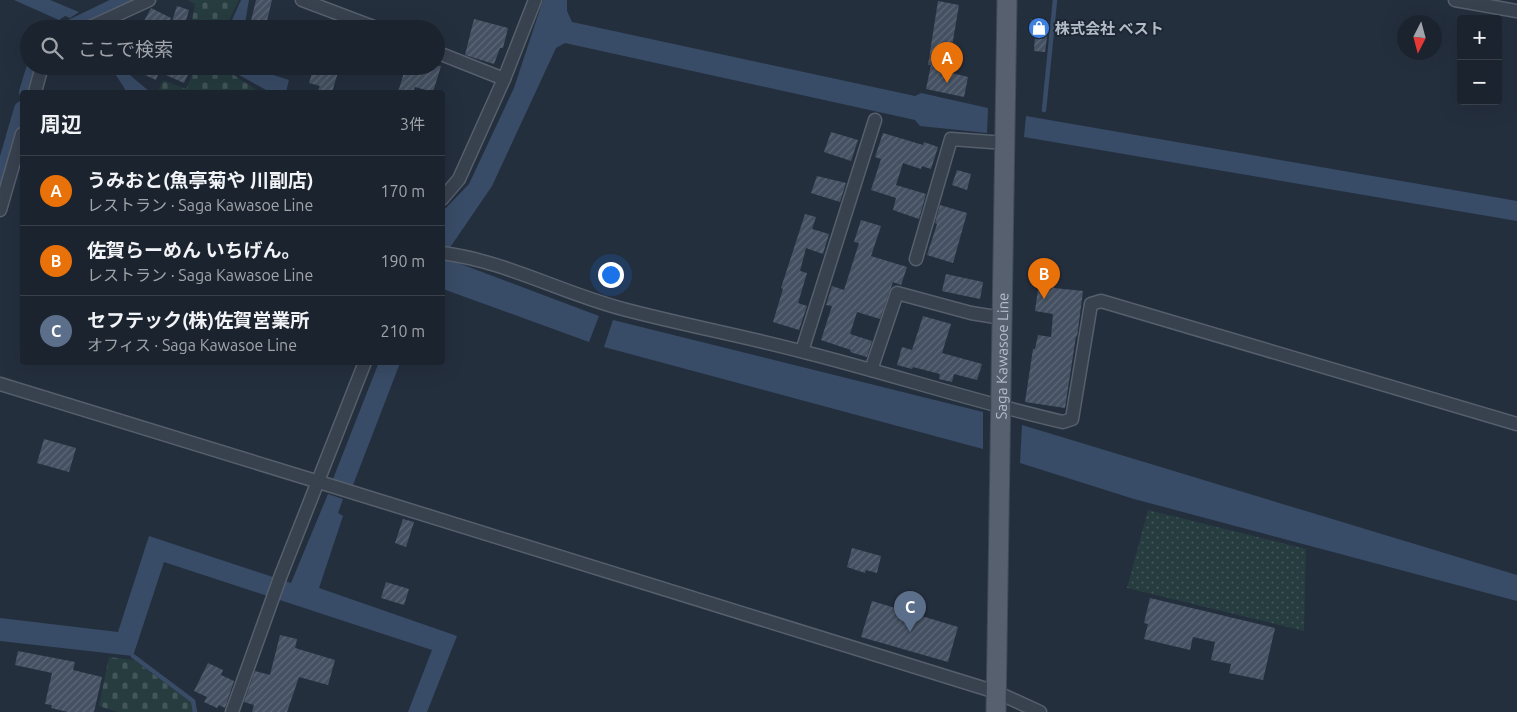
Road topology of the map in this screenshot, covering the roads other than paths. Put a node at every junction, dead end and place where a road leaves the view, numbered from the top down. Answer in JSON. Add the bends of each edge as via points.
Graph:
{"nodes":[{"id":1,"x":149,"y":0,"type":"edge"},
{"id":2,"x":302,"y":0,"type":"edge"},
{"id":3,"x":535,"y":0,"type":"edge"},
{"id":4,"x":1008,"y":0,"type":"edge"},
{"id":5,"x":1455,"y":0,"type":"edge"},
{"id":6,"x":1517,"y":11,"type":"edge"},
{"id":7,"x":106,"y":20,"type":"edge"},
{"id":8,"x":355,"y":20,"type":"edge"},
{"id":9,"x":445,"y":56,"type":"edge"},
{"id":10,"x":40,"y":75,"type":"edge"},
{"id":11,"x":504,"y":79,"type":"junction"},
{"id":12,"x":36,"y":90,"type":"edge"},
{"id":13,"x":875,"y":120,"type":"dead end"},
{"id":14,"x":20,"y":141,"type":"edge"},
{"id":15,"x":1005,"y":143,"type":"junction"},
{"id":16,"x":445,"y":195,"type":"edge"},
{"id":17,"x":0,"y":210,"type":"edge"},
{"id":18,"x":445,"y":254,"type":"edge"},
{"id":19,"x":916,"y":259,"type":"dead end"},
{"id":20,"x":1002,"y":318,"type":"junction"},
{"id":21,"x":802,"y":351,"type":"junction"},
{"id":22,"x":364,"y":365,"type":"edge"},
{"id":23,"x":871,"y":370,"type":"junction"},
{"id":24,"x":0,"y":384,"type":"edge"},
{"id":25,"x":1001,"y":408,"type":"junction"},
{"id":26,"x":1517,"y":424,"type":"edge"},
{"id":27,"x":319,"y":482,"type":"junction"},
{"id":28,"x":996,"y":692,"type":"junction"},
{"id":29,"x":232,"y":712,"type":"edge"},
{"id":30,"x":996,"y":712,"type":"edge"},
{"id":31,"x":1040,"y":712,"type":"edge"}],
"edges":[{"from":1,"to":7,"type":"street"},
{"from":2,"to":8,"type":"street"},
{"from":3,"to":11,"type":"street"},
{"from":4,"to":15,"type":"main road","name":"Saga Kawasoe Line"},
{"from":5,"to":6,"type":"street"},
{"from":9,"to":11,"type":"street"},
{"from":10,"to":12,"type":"street"},
{"from":11,"to":16,"type":"street","via":[[459,179]]},
{"from":13,"to":21,"type":"street"},
{"from":14,"to":17,"type":"street"},
{"from":15,"to":19,"type":"street","via":[[951,138]]},
{"from":15,"to":20,"type":"main road","name":"Saga Kawasoe Line"},
{"from":18,"to":21,"type":"street","via":[[483,261],[622,309]]},
{"from":20,"to":23,"type":"street","via":[[896,293]]},
{"from":20,"to":25,"type":"main road","name":"Saga Kawasoe Line"},
{"from":21,"to":23,"type":"street"},
{"from":22,"to":27,"type":"street"},
{"from":23,"to":25,"type":"street"},
{"from":24,"to":27,"type":"street"},
{"from":25,"to":26,"type":"street","via":[[1064,422],[1072,419],[1091,304],[1101,302]]},
{"from":25,"to":28,"type":"main road","name":"Saga Kawasoe Line"},
{"from":27,"to":28,"type":"street"},
{"from":27,"to":29,"type":"street","via":[[281,575]]},
{"from":28,"to":30,"type":"main road","name":"Saga Kawasoe Line"},
{"from":28,"to":31,"type":"street"}]}
